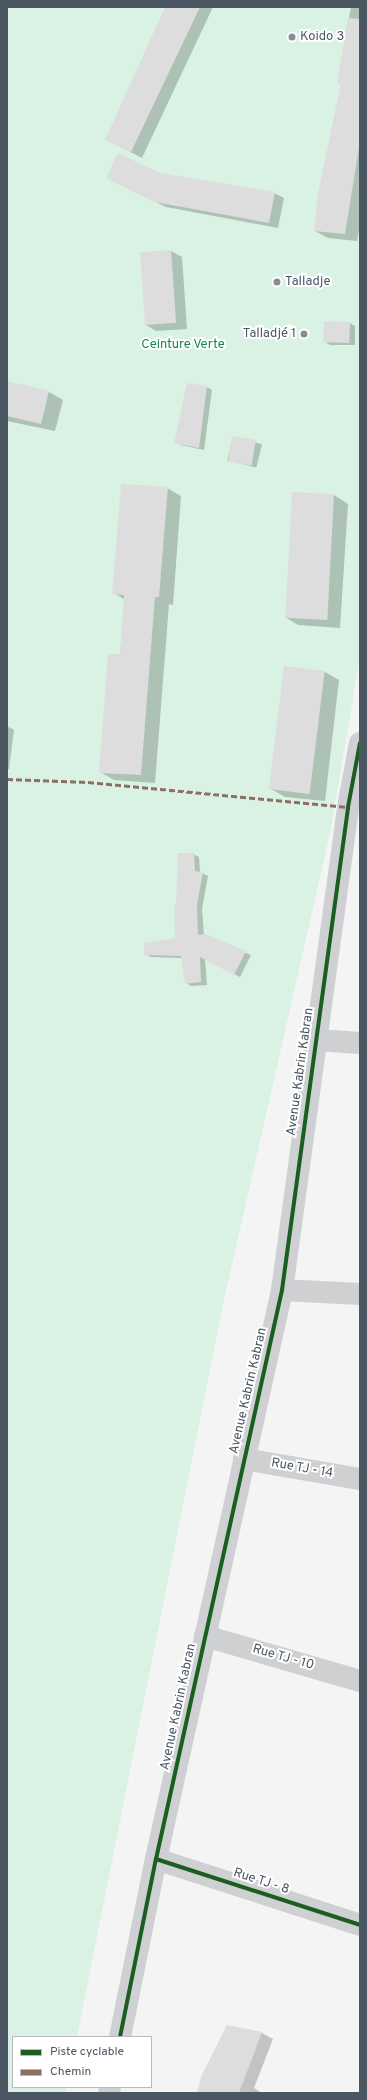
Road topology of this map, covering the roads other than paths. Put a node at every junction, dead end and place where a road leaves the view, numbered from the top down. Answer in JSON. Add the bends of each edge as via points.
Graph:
{"nodes":[{"id":1,"x":360,"y":743,"type":"edge"},
{"id":2,"x":354,"y":807,"type":"edge"},
{"id":3,"x":316,"y":1040,"type":"junction"},
{"id":4,"x":360,"y":1043,"type":"edge"},
{"id":5,"x":282,"y":1290,"type":"junction"},
{"id":6,"x":360,"y":1294,"type":"edge"},
{"id":7,"x":244,"y":1459,"type":"junction"},
{"id":8,"x":360,"y":1479,"type":"edge"},
{"id":9,"x":205,"y":1636,"type":"junction"},
{"id":10,"x":360,"y":1681,"type":"edge"},
{"id":11,"x":156,"y":1859,"type":"junction"},
{"id":12,"x":360,"y":1925,"type":"edge"},
{"id":13,"x":120,"y":2036,"type":"edge"}],
"edges":[{"from":1,"to":2,"type":"street","name":"Avenue Kabrin Kabran"},
{"from":2,"to":3,"type":"street","name":"Avenue Kabrin Kabran"},
{"from":3,"to":4,"type":"street"},
{"from":3,"to":5,"type":"street","name":"Avenue Kabrin Kabran"},
{"from":5,"to":6,"type":"street"},
{"from":5,"to":7,"type":"street","name":"Avenue Kabrin Kabran"},
{"from":7,"to":8,"type":"street","name":"Rue TJ - 14"},
{"from":7,"to":9,"type":"street","name":"Avenue Kabrin Kabran"},
{"from":9,"to":10,"type":"street","name":"Rue TJ - 10"},
{"from":9,"to":11,"type":"street","name":"Avenue Kabrin Kabran"},
{"from":11,"to":12,"type":"street","name":"Rue TJ - 8"},
{"from":11,"to":13,"type":"street","name":"Avenue Kabrin Kabran"}]}
